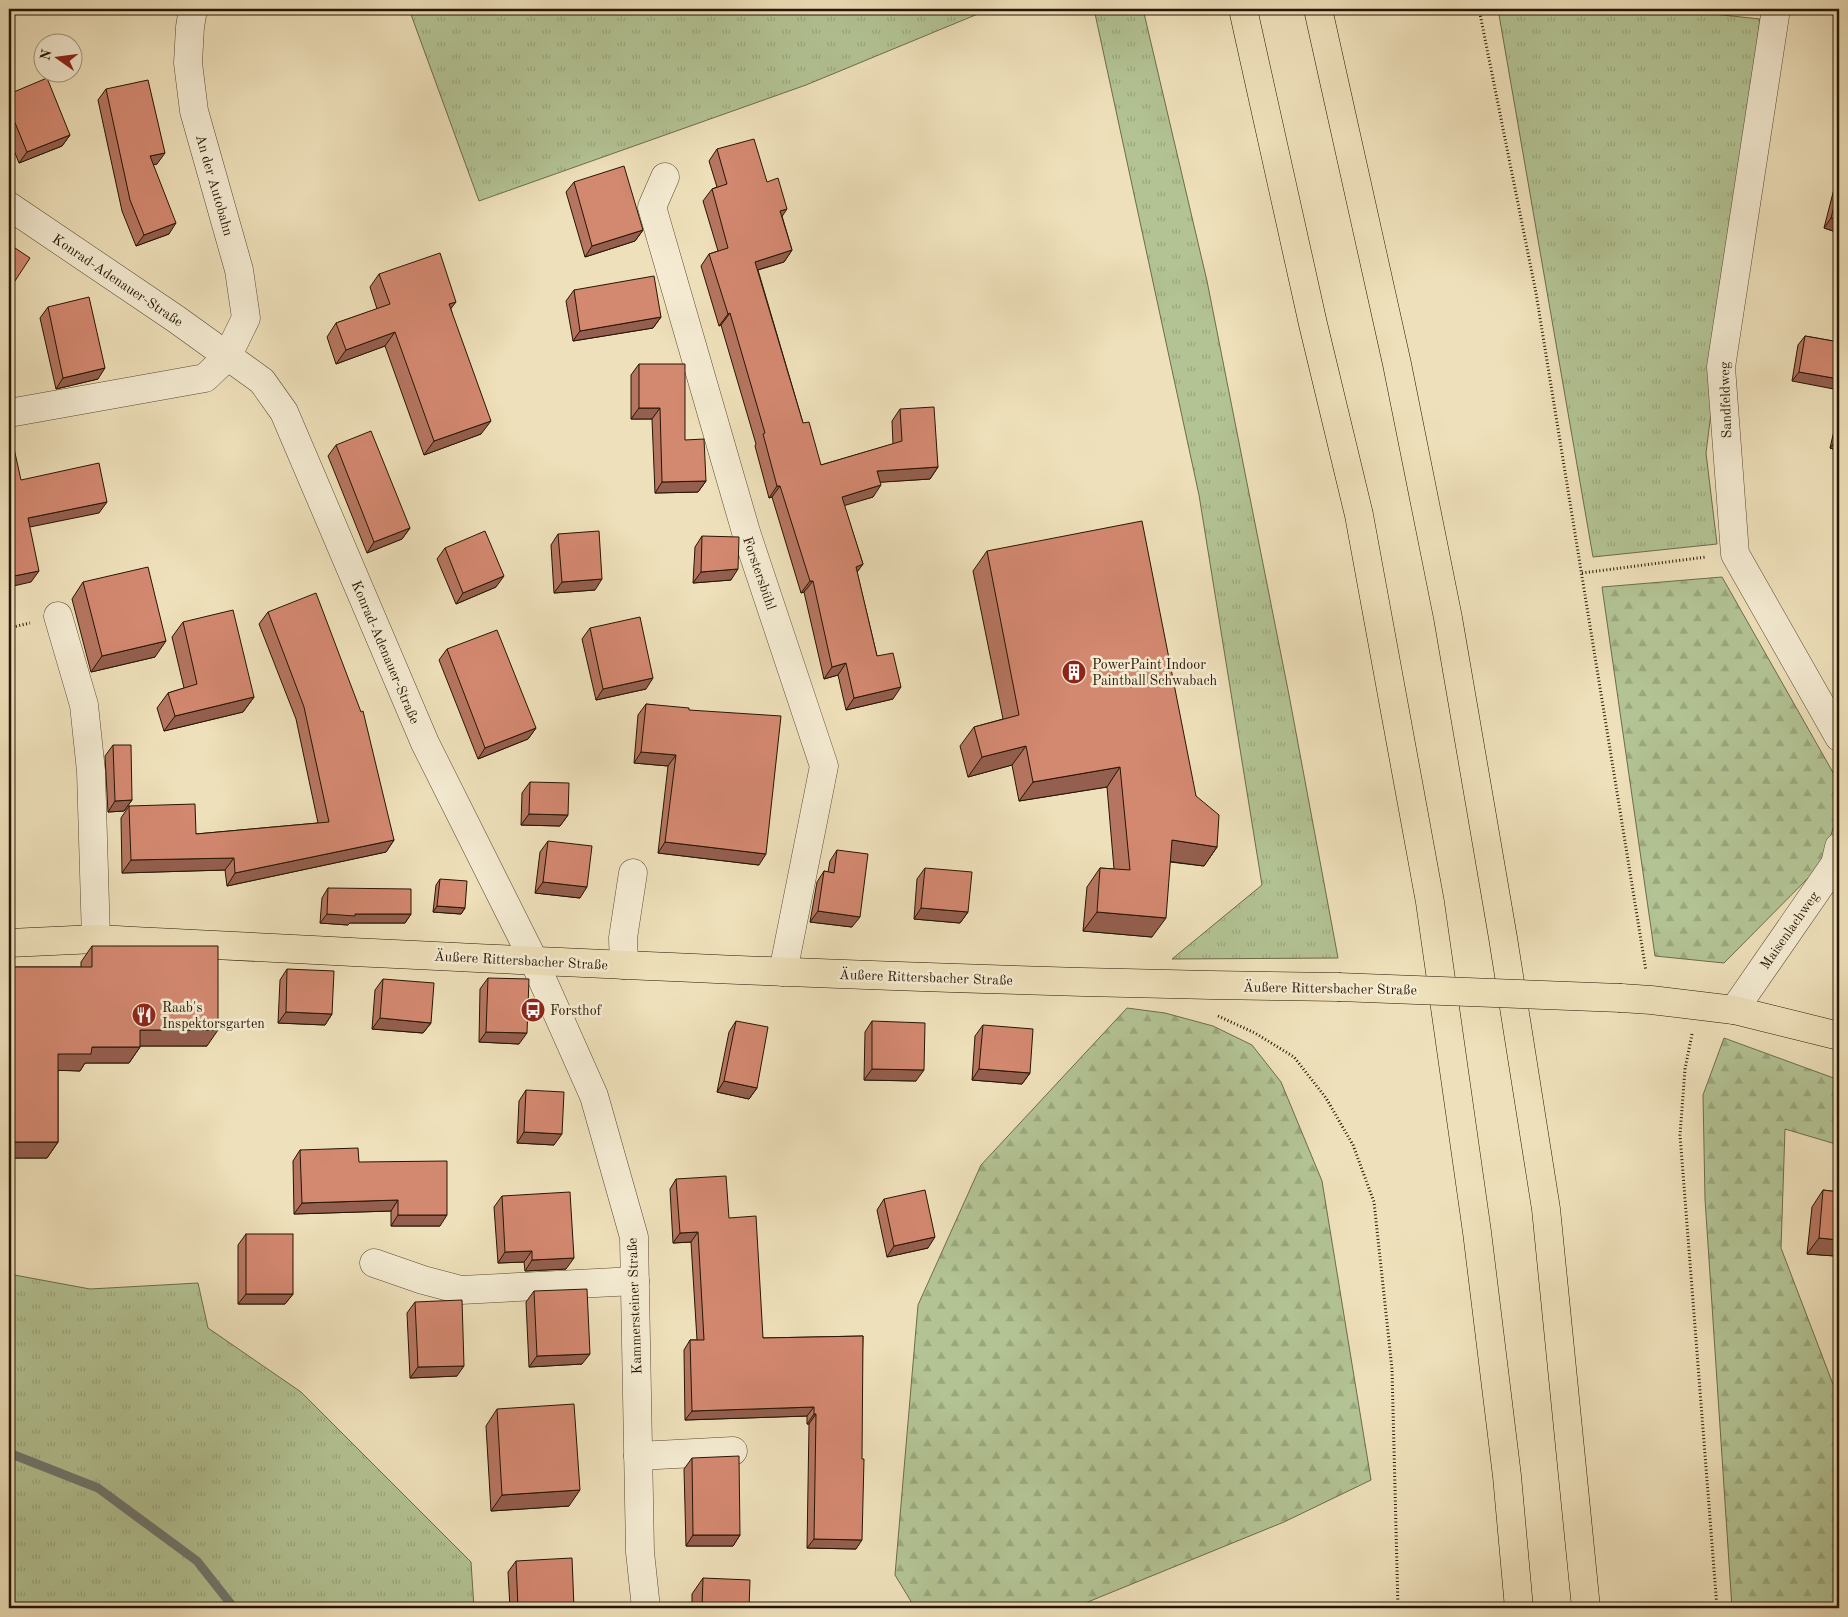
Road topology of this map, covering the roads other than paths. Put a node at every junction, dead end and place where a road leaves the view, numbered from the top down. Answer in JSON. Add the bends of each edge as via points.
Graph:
{"nodes":[{"id":1,"x":193,"y":9,"type":"edge"},
{"id":2,"x":1243,"y":9,"type":"edge"},
{"id":3,"x":1318,"y":9,"type":"edge"},
{"id":4,"x":1776,"y":9,"type":"edge"},
{"id":5,"x":664,"y":177,"type":"dead end"},
{"id":6,"x":9,"y":206,"type":"edge"},
{"id":7,"x":227,"y":356,"type":"junction"},
{"id":8,"x":9,"y":413,"type":"edge"},
{"id":9,"x":58,"y":616,"type":"dead end"},
{"id":10,"x":1839,"y":737,"type":"edge"},
{"id":11,"x":1838,"y":857,"type":"edge"},
{"id":12,"x":633,"y":873,"type":"dead end"},
{"id":13,"x":96,"y":939,"type":"junction"},
{"id":14,"x":9,"y":943,"type":"edge"},
{"id":15,"x":534,"y":960,"type":"junction"},
{"id":16,"x":624,"y":965,"type":"junction"},
{"id":17,"x":783,"y":972,"type":"junction"},
{"id":18,"x":1734,"y":1010,"type":"junction"},
{"id":19,"x":1839,"y":1036,"type":"edge"},
{"id":20,"x":374,"y":1263,"type":"dead end"},
{"id":21,"x":634,"y":1281,"type":"junction"},
{"id":22,"x":733,"y":1451,"type":"dead end"},
{"id":23,"x":638,"y":1456,"type":"junction"},
{"id":24,"x":646,"y":1608,"type":"edge"},
{"id":25,"x":1519,"y":1608,"type":"edge"},
{"id":26,"x":1586,"y":1608,"type":"edge"}],
"edges":[{"from":1,"to":7,"type":"street","name":"An der Autobahn","via":[[188,63],[194,111],[239,270],[246,318]]},
{"from":2,"to":25,"type":"main road","via":[[1359,516],[1430,902],[1477,1232],[1507,1476]]},
{"from":3,"to":26,"type":"main road","via":[[1397,364],[1444,599],[1503,938],[1546,1209]]},
{"from":4,"to":10,"type":"street","name":"Sandfeldweg","via":[[1722,367],[1735,554]]},
{"from":5,"to":17,"type":"street","name":"Forstersbühl","via":[[652,207],[746,532],[824,766]]},
{"from":6,"to":7,"type":"street","name":"Konrad-Adenauer-Straße"},
{"from":7,"to":8,"type":"street","via":[[205,378]]},
{"from":7,"to":15,"type":"street","name":"Konrad-Adenauer-Straße","via":[[262,382],[284,412],[425,742]]},
{"from":9,"to":13,"type":"street","via":[[84,705],[90,762]]},
{"from":11,"to":18,"type":"street","name":"Maisenlachweg"},
{"from":12,"to":16,"type":"street","via":[[623,938]]},
{"from":13,"to":14,"type":"main road","name":"Äußere Rittersbacher Straße"},
{"from":13,"to":15,"type":"main road","name":"Äußere Rittersbacher Straße"},
{"from":15,"to":16,"type":"main road","name":"Äußere Rittersbacher Straße"},
{"from":15,"to":21,"type":"street","name":"Kammersteiner Straße","via":[[594,1096],[634,1237]]},
{"from":16,"to":17,"type":"main road","name":"Äußere Rittersbacher Straße"},
{"from":17,"to":18,"type":"main road","name":"Äußere Rittersbacher Straße","bridge":true,"via":[[1621,998]]},
{"from":18,"to":19,"type":"main road","name":"Äußere Rittersbacher Straße"},
{"from":20,"to":21,"type":"street","via":[[461,1290]]},
{"from":21,"to":23,"type":"street","name":"Kammersteiner Straße"},
{"from":22,"to":23,"type":"street"},
{"from":23,"to":24,"type":"street","name":"Kammersteiner Straße","via":[[640,1552]]}]}
